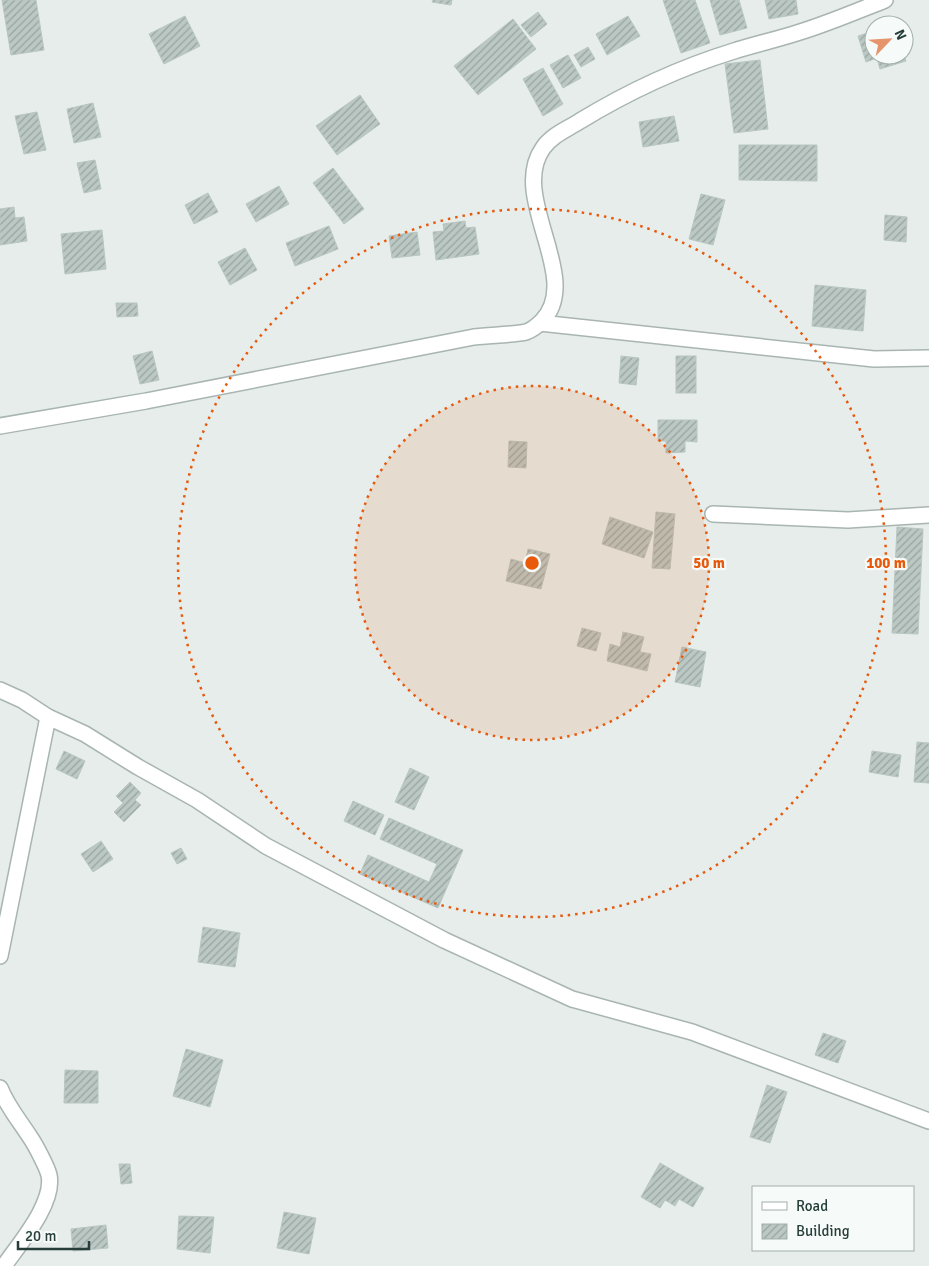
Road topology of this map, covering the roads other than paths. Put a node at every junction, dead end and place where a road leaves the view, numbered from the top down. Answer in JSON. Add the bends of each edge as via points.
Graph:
{"nodes":[{"id":1,"x":885,"y":0,"type":"edge"},
{"id":2,"x":540,"y":323,"type":"junction"},
{"id":3,"x":929,"y":358,"type":"edge"},
{"id":4,"x":0,"y":426,"type":"edge"},
{"id":5,"x":713,"y":514,"type":"dead end"},
{"id":6,"x":929,"y":515,"type":"edge"},
{"id":7,"x":0,"y":690,"type":"edge"},
{"id":8,"x":48,"y":717,"type":"junction"},
{"id":9,"x":0,"y":956,"type":"edge"},
{"id":10,"x":0,"y":1088,"type":"edge"},
{"id":11,"x":929,"y":1121,"type":"edge"},
{"id":12,"x":4,"y":1266,"type":"edge"}],
"edges":[{"from":1,"to":2,"type":"street","via":[[800,32],[676,72],[553,136],[538,155],[533,179],[555,296],[549,313]]},
{"from":2,"to":3,"type":"street","via":[[874,358]]},
{"from":2,"to":4,"type":"street","via":[[527,332],[474,337]]},
{"from":5,"to":6,"type":"street","via":[[848,520]]},
{"from":7,"to":8,"type":"street"},
{"from":8,"to":9,"type":"street"},
{"from":8,"to":11,"type":"street","via":[[85,734],[266,846],[444,940],[572,999],[692,1032]]},
{"from":10,"to":12,"type":"street","via":[[32,1139],[49,1175],[48,1196]]}]}
